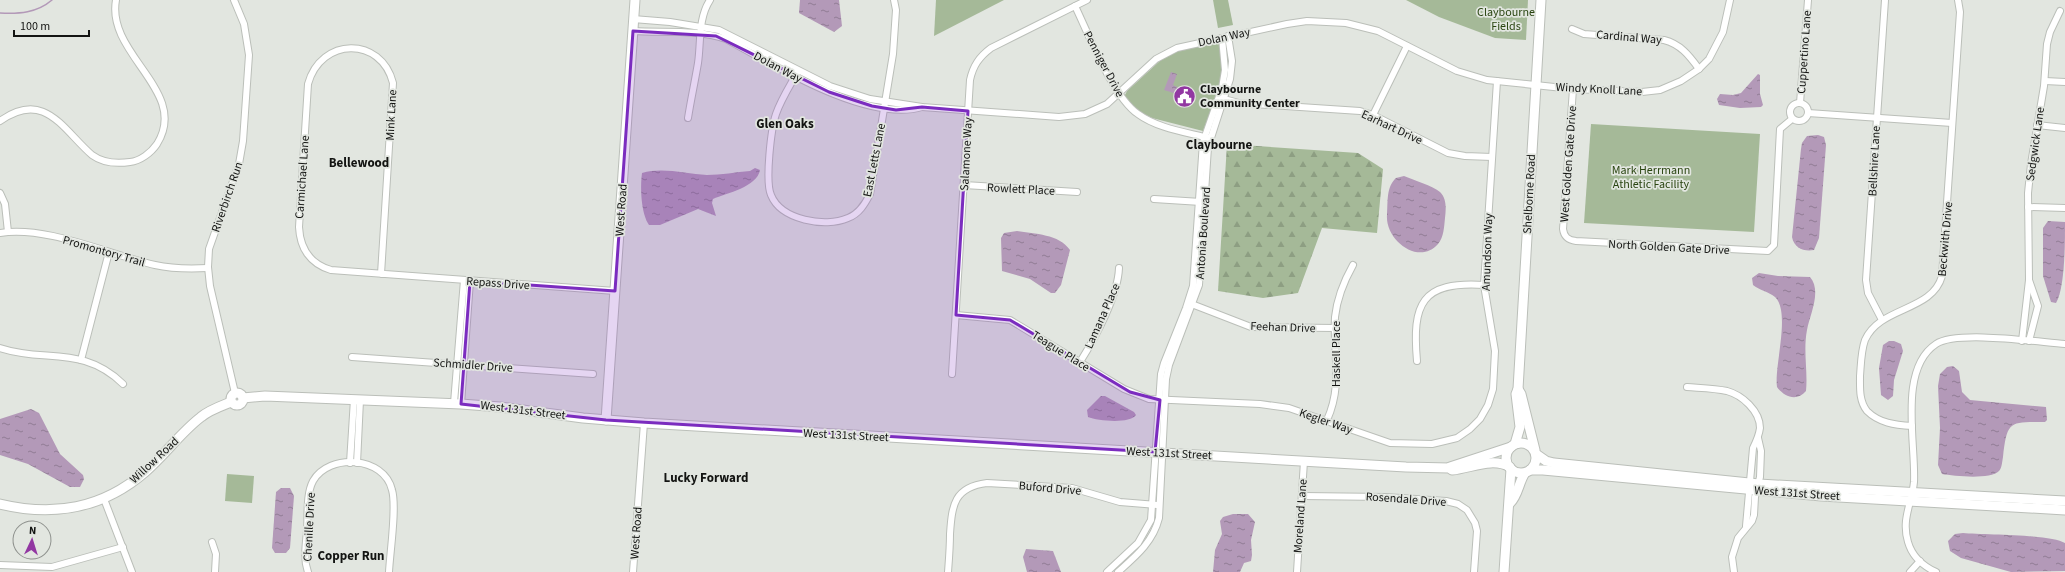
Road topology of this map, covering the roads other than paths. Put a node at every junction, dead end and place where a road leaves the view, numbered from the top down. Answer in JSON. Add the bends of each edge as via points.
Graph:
{"nodes":[{"id":1,"x":116,"y":0,"type":"edge"},
{"id":2,"x":234,"y":0,"type":"edge"},
{"id":3,"x":634,"y":0,"type":"edge"},
{"id":4,"x":710,"y":0,"type":"edge"},
{"id":5,"x":894,"y":0,"type":"edge"},
{"id":6,"x":1087,"y":0,"type":"edge"},
{"id":7,"x":1541,"y":0,"type":"edge"},
{"id":8,"x":1730,"y":0,"type":"edge"},
{"id":9,"x":1808,"y":0,"type":"edge"},
{"id":10,"x":1885,"y":0,"type":"edge"},
{"id":11,"x":1958,"y":0,"type":"edge"},
{"id":12,"x":1074,"y":6,"type":"junction"},
{"id":13,"x":2060,"y":11,"type":"dead end"},
{"id":14,"x":634,"y":19,"type":"junction"},
{"id":15,"x":1572,"y":29,"type":"dead end"},
{"id":16,"x":701,"y":30,"type":"junction"},
{"id":17,"x":633,"y":31,"type":"junction"},
{"id":18,"x":1225,"y":37,"type":"junction"},
{"id":19,"x":1407,"y":46,"type":"junction"},
{"id":20,"x":355,"y":48,"type":"joint"},
{"id":21,"x":1699,"y":69,"type":"junction"},
{"id":22,"x":797,"y":74,"type":"junction"},
{"id":23,"x":1497,"y":81,"type":"junction"},
{"id":24,"x":2045,"y":81,"type":"junction"},
{"id":25,"x":2065,"y":82,"type":"edge"},
{"id":26,"x":1536,"y":84,"type":"junction"},
{"id":27,"x":1573,"y":89,"type":"junction"},
{"id":28,"x":1118,"y":93,"type":"junction"},
{"id":29,"x":1221,"y":98,"type":"junction"},
{"id":30,"x":1800,"y":103,"type":"junction"},
{"id":31,"x":885,"y":104,"type":"junction"},
{"id":32,"x":968,"y":111,"type":"junction"},
{"id":33,"x":1808,"y":113,"type":"junction"},
{"id":34,"x":1373,"y":115,"type":"junction"},
{"id":35,"x":688,"y":118,"type":"dead end"},
{"id":36,"x":1877,"y":118,"type":"junction"},
{"id":37,"x":1792,"y":119,"type":"junction"},
{"id":38,"x":0,"y":121,"type":"edge"},
{"id":39,"x":1952,"y":123,"type":"junction"},
{"id":40,"x":2037,"y":125,"type":"junction"},
{"id":41,"x":2065,"y":128,"type":"edge"},
{"id":42,"x":1207,"y":138,"type":"junction"},
{"id":43,"x":1492,"y":157,"type":"junction"},
{"id":44,"x":964,"y":185,"type":"junction"},
{"id":45,"x":1077,"y":192,"type":"dead end"},
{"id":46,"x":0,"y":193,"type":"edge"},
{"id":47,"x":1154,"y":199,"type":"dead end"},
{"id":48,"x":1202,"y":202,"type":"junction"},
{"id":49,"x":2028,"y":207,"type":"junction"},
{"id":50,"x":2065,"y":208,"type":"edge"},
{"id":51,"x":8,"y":232,"type":"junction"},
{"id":52,"x":0,"y":233,"type":"edge"},
{"id":53,"x":1567,"y":238,"type":"joint"},
{"id":54,"x":109,"y":252,"type":"junction"},
{"id":55,"x":1353,"y":265,"type":"dead end"},
{"id":56,"x":208,"y":268,"type":"junction"},
{"id":57,"x":1118,"y":268,"type":"dead end"},
{"id":58,"x":381,"y":274,"type":"junction"},
{"id":59,"x":467,"y":280,"type":"junction"},
{"id":60,"x":2029,"y":280,"type":"junction"},
{"id":61,"x":1484,"y":285,"type":"junction"},
{"id":62,"x":615,"y":291,"type":"junction"},
{"id":63,"x":1191,"y":304,"type":"junction"},
{"id":64,"x":956,"y":315,"type":"junction"},
{"id":65,"x":1882,"y":320,"type":"junction"},
{"id":66,"x":1335,"y":328,"type":"junction"},
{"id":67,"x":2022,"y":341,"type":"junction"},
{"id":68,"x":2029,"y":341,"type":"junction"},
{"id":69,"x":2065,"y":344,"type":"edge"},
{"id":70,"x":0,"y":348,"type":"edge"},
{"id":71,"x":352,"y":357,"type":"dead end"},
{"id":72,"x":81,"y":360,"type":"junction"},
{"id":73,"x":1417,"y":361,"type":"dead end"},
{"id":74,"x":1080,"y":362,"type":"junction"},
{"id":75,"x":458,"y":363,"type":"junction"},
{"id":76,"x":464,"y":364,"type":"junction"},
{"id":77,"x":593,"y":374,"type":"dead end"},
{"id":78,"x":952,"y":374,"type":"dead end"},
{"id":79,"x":123,"y":384,"type":"dead end"},
{"id":80,"x":1687,"y":387,"type":"dead end"},
{"id":81,"x":1518,"y":389,"type":"junction"},
{"id":82,"x":239,"y":396,"type":"junction"},
{"id":83,"x":357,"y":400,"type":"junction"},
{"id":84,"x":1163,"y":400,"type":"junction"},
{"id":85,"x":458,"y":403,"type":"junction"},
{"id":86,"x":1480,"y":419,"type":"joint"},
{"id":87,"x":606,"y":420,"type":"junction"},
{"id":88,"x":1327,"y":420,"type":"junction"},
{"id":89,"x":644,"y":423,"type":"junction"},
{"id":90,"x":1912,"y":426,"type":"junction"},
{"id":91,"x":1513,"y":446,"type":"junction"},
{"id":92,"x":1159,"y":452,"type":"junction"},
{"id":93,"x":1535,"y":452,"type":"junction"},
{"id":94,"x":1304,"y":461,"type":"junction"},
{"id":95,"x":353,"y":463,"type":"junction"},
{"id":96,"x":1449,"y":468,"type":"junction"},
{"id":97,"x":1510,"y":468,"type":"junction"},
{"id":98,"x":1528,"y":472,"type":"junction"},
{"id":99,"x":1754,"y":487,"type":"junction"},
{"id":100,"x":1302,"y":496,"type":"junction"},
{"id":101,"x":1911,"y":496,"type":"junction"},
{"id":102,"x":104,"y":499,"type":"junction"},
{"id":103,"x":2065,"y":501,"type":"edge"},
{"id":104,"x":1510,"y":503,"type":"junction"},
{"id":105,"x":0,"y":504,"type":"edge"},
{"id":106,"x":1153,"y":505,"type":"junction"},
{"id":107,"x":1160,"y":505,"type":"junction"},
{"id":108,"x":2065,"y":510,"type":"edge"},
{"id":109,"x":212,"y":542,"type":"dead end"},
{"id":110,"x":123,"y":547,"type":"junction"},
{"id":111,"x":1920,"y":561,"type":"junction"},
{"id":112,"x":0,"y":564,"type":"edge"},
{"id":113,"x":132,"y":572,"type":"edge"},
{"id":114,"x":215,"y":572,"type":"edge"},
{"id":115,"x":308,"y":572,"type":"edge"},
{"id":116,"x":389,"y":572,"type":"edge"},
{"id":117,"x":633,"y":572,"type":"edge"},
{"id":118,"x":948,"y":572,"type":"edge"},
{"id":119,"x":1107,"y":572,"type":"edge"},
{"id":120,"x":1118,"y":572,"type":"edge"},
{"id":121,"x":1297,"y":572,"type":"edge"},
{"id":122,"x":1474,"y":572,"type":"edge"},
{"id":123,"x":1504,"y":572,"type":"edge"},
{"id":124,"x":1734,"y":572,"type":"edge"},
{"id":125,"x":1910,"y":572,"type":"edge"},
{"id":126,"x":1936,"y":572,"type":"edge"}],
"edges":[{"from":1,"to":38,"type":"street","via":[[115,14],[121,36],[158,92],[165,111],[163,132],[152,150],[132,162],[113,163],[92,155],[60,121],[43,111],[19,111]]},
{"from":2,"to":56,"type":"street","name":"Riverbirch Run","via":[[244,24],[249,51],[243,141],[239,164],[211,242]]},
{"from":3,"to":14,"type":"street","name":"West Road"},
{"from":4,"to":16,"type":"street","via":[[705,8]]},
{"from":5,"to":31,"type":"street","name":"East Letts Lane","via":[[894,54]]},
{"from":6,"to":12,"type":"street","name":"Salamone Way"},
{"from":7,"to":26,"type":"street","name":"Shelborne Road"},
{"from":8,"to":21,"type":"street","name":"Windy Knoll Lane","via":[[1723,32],[1709,59]]},
{"from":9,"to":30,"type":"street","name":"Cuppertino Lane"},
{"from":10,"to":36,"type":"street","name":"Bellshire Lane"},
{"from":11,"to":39,"type":"street","name":"Beckwith Drive","via":[[1960,12]]},
{"from":12,"to":28,"type":"street","name":"Penniger Drive"},
{"from":12,"to":32,"type":"street","name":"Salamone Way","via":[[985,53],[972,70]]},
{"from":13,"to":24,"type":"street","name":"Sedgwick Lane","via":[[2050,32]]},
{"from":14,"to":16,"type":"street","name":"Dolan Way"},
{"from":14,"to":17,"type":"street","name":"West Road"},
{"from":15,"to":21,"type":"street","name":"Cardinal Way","via":[[1584,34],[1671,42],[1680,47]]},
{"from":16,"to":17,"type":"street","name":"Dolan Way"},
{"from":16,"to":22,"type":"street","name":"Dolan Way","via":[[726,39]]},
{"from":16,"to":35,"type":"street"},
{"from":17,"to":62,"type":"street","name":"West Road"},
{"from":18,"to":19,"type":"street","name":"Dolan Way","via":[[1297,22],[1333,21],[1378,31]]},
{"from":18,"to":28,"type":"street","name":"Dolan Way","via":[[1169,52],[1156,59]]},
{"from":18,"to":29,"type":"street","name":"Antonia Boulevard","via":[[1232,61],[1230,79]]},
{"from":19,"to":23,"type":"street","name":"Dolan Way","via":[[1466,74]]},
{"from":19,"to":34,"type":"street"},
{"from":20,"to":58,"type":"street","name":"Mink Lane","via":[[368,51],[382,61],[391,74],[393,83]]},
{"from":20,"to":58,"type":"street","name":"Carmichael Lane","via":[[345,48],[329,54],[321,60],[311,75],[307,101],[300,237],[308,255],[324,268]]},
{"from":21,"to":27,"type":"street","name":"Windy Knoll Lane","via":[[1672,86],[1660,90],[1642,92]]},
{"from":22,"to":31,"type":"street","name":"Dolan Way"},
{"from":22,"to":31,"type":"street","name":"East Letts Lane","via":[[776,114],[768,182],[770,194],[777,207],[795,218],[837,221],[848,218],[866,203],[871,188]]},
{"from":23,"to":26,"type":"street","name":"Dolan Way"},
{"from":23,"to":43,"type":"street","name":"Amundson Way"},
{"from":24,"to":25,"type":"street"},
{"from":24,"to":40,"type":"street","name":"Sedgwick Lane"},
{"from":26,"to":27,"type":"street","name":"Windy Knoll Lane"},
{"from":26,"to":81,"type":"street","name":"Shelborne Road"},
{"from":27,"to":53,"type":"street","name":"West Golden Gate Drive","via":[[1563,229]]},
{"from":28,"to":32,"type":"street","name":"Dolan Way","via":[[1100,108],[1069,116]]},
{"from":28,"to":42,"type":"street","name":"Penniger Drive","via":[[1132,109],[1152,122]]},
{"from":29,"to":34,"type":"street","name":"Earhart Drive","via":[[1240,103],[1353,110]]},
{"from":29,"to":42,"type":"street","name":"Antonia Boulevard"},
{"from":30,"to":33,"type":"street","via":[[1805,106]]},
{"from":30,"to":37,"type":"street","via":[[1790,108],[1789,114]]},
{"from":31,"to":32,"type":"street","name":"Dolan Way"},
{"from":32,"to":44,"type":"street","name":"Salamone Way"},
{"from":33,"to":36,"type":"street"},
{"from":33,"to":37,"type":"street","via":[[1803,120],[1797,122]]},
{"from":34,"to":43,"type":"street","name":"Earhart Drive","via":[[1448,153]]},
{"from":36,"to":39,"type":"street"},
{"from":36,"to":65,"type":"street","name":"Bellshire Lane","via":[[1866,280],[1868,293]]},
{"from":37,"to":53,"type":"street","name":"North Golden Gate Drive","via":[[1780,129],[1772,248],[1762,252],[1576,241]]},
{"from":39,"to":65,"type":"street","name":"Beckwith Drive","via":[[1946,248],[1940,286],[1930,296]]},
{"from":40,"to":41,"type":"street"},
{"from":40,"to":49,"type":"street","name":"Sedgwick Lane"},
{"from":42,"to":48,"type":"street","name":"Antonia Boulevard"},
{"from":43,"to":61,"type":"street","name":"Amundson Way"},
{"from":44,"to":45,"type":"street","name":"Rowlett Place"},
{"from":44,"to":64,"type":"street","name":"Salamone Way"},
{"from":46,"to":51,"type":"street","via":[[5,204]]},
{"from":47,"to":48,"type":"street"},
{"from":48,"to":63,"type":"street","name":"Antonia Boulevard","via":[[1200,276]]},
{"from":49,"to":50,"type":"street"},
{"from":49,"to":60,"type":"street","name":"Sedgwick Lane"},
{"from":51,"to":52,"type":"street","name":"Promontory Trail"},
{"from":51,"to":54,"type":"street","name":"Promontory Trail","via":[[35,232]]},
{"from":54,"to":56,"type":"street","name":"Promontory Trail","via":[[164,267]]},
{"from":54,"to":72,"type":"street"},
{"from":55,"to":66,"type":"street","name":"Haskell Place","via":[[1340,297]]},
{"from":56,"to":82,"type":"street","name":"Riverbirch Run","via":[[210,286]]},
{"from":57,"to":74,"type":"street","name":"Lamana Place","via":[[1118,279],[1092,344]]},
{"from":58,"to":59,"type":"street","name":"Repass Drive"},
{"from":59,"to":62,"type":"street","name":"Repass Drive"},
{"from":59,"to":75,"type":"street"},
{"from":59,"to":76,"type":"street"},
{"from":60,"to":67,"type":"street","name":"Sedgwick Lane"},
{"from":60,"to":68,"type":"street","name":"Sedgwick Lane","via":[[2038,306]]},
{"from":61,"to":73,"type":"street","via":[[1454,285],[1440,289],[1427,299],[1419,310],[1415,325]]},
{"from":61,"to":86,"type":"street","name":"Amundson Way","via":[[1495,361],[1491,397]]},
{"from":62,"to":87,"type":"street","name":"West Road"},
{"from":63,"to":66,"type":"street","name":"Feehan Drive","via":[[1252,327]]},
{"from":63,"to":84,"type":"street","name":"Antonia Boulevard","via":[[1164,363]]},
{"from":64,"to":74,"type":"street","name":"Teague Place","via":[[1010,320]]},
{"from":64,"to":78,"type":"street","name":"Salamone Way"},
{"from":65,"to":90,"type":"street","name":"Beckwith Drive","via":[[1868,334],[1863,346],[1860,399],[1873,417],[1886,423]]},
{"from":66,"to":88,"type":"street","name":"Haskell Place","via":[[1337,386]]},
{"from":67,"to":68,"type":"street"},
{"from":67,"to":90,"type":"street","via":[[1966,337],[1937,343],[1924,353],[1916,370]]},
{"from":68,"to":69,"type":"street"},
{"from":70,"to":72,"type":"street","via":[[10,352]]},
{"from":71,"to":75,"type":"street","name":"Schmidler Drive"},
{"from":72,"to":79,"type":"street","via":[[105,369]]},
{"from":74,"to":84,"type":"street","name":"Teague Place","via":[[1130,392],[1142,397]]},
{"from":75,"to":76,"type":"street","name":"Schmidler Drive"},
{"from":75,"to":85,"type":"street"},
{"from":76,"to":77,"type":"street","name":"Schmidler Drive"},
{"from":76,"to":85,"type":"street"},
{"from":80,"to":99,"type":"street","via":[[1727,391],[1744,400],[1757,418],[1761,451]]},
{"from":81,"to":91,"type":"street","name":"Shelborne Road","via":[[1516,403],[1520,430]]},
{"from":81,"to":93,"type":"street","name":"Shelborne Road"},
{"from":82,"to":83,"type":"street","name":"West 131st Street"},
{"from":82,"to":102,"type":"street","name":"Willow Road","via":[[231,396],[231,402],[202,416],[146,471]]},
{"from":83,"to":85,"type":"street","name":"West 131st Street"},
{"from":83,"to":95,"type":"street"},
{"from":84,"to":88,"type":"street","name":"Kegler Way","via":[[1271,406]]},
{"from":84,"to":92,"type":"street","name":"Antonia Boulevard"},
{"from":85,"to":87,"type":"street","name":"West 131st Street"},
{"from":86,"to":88,"type":"street","name":"Kegler Way","via":[[1457,438],[1423,445],[1384,441]]},
{"from":87,"to":89,"type":"street","name":"West 131st Street"},
{"from":89,"to":92,"type":"street","name":"West 131st Street"},
{"from":89,"to":117,"type":"street","name":"West Road"},
{"from":90,"to":101,"type":"street","via":[[1914,469]]},
{"from":91,"to":93,"type":"street","via":[[1525,443]]},
{"from":91,"to":96,"type":"street","name":"West 131st Street"},
{"from":91,"to":97,"type":"street","via":[[1506,458]]},
{"from":92,"to":94,"type":"street","name":"West 131st Street"},
{"from":92,"to":106,"type":"street"},
{"from":92,"to":107,"type":"street"},
{"from":93,"to":98,"type":"street","via":[[1536,463]]},
{"from":93,"to":99,"type":"street","name":"West 131st Street","via":[[1546,461],[1554,463]]},
{"from":94,"to":96,"type":"street","name":"West 131st Street","via":[[1406,468]]},
{"from":94,"to":100,"type":"street","name":"Moreland Lane"},
{"from":95,"to":115,"type":"street","name":"Chenille Drive","via":[[327,467],[311,485],[305,557]]},
{"from":95,"to":116,"type":"street","via":[[378,470],[392,490],[394,500]]},
{"from":96,"to":97,"type":"street","name":"West 131st Street","via":[[1464,469],[1492,462],[1502,463]]},
{"from":97,"to":98,"type":"street","via":[[1519,473]]},
{"from":97,"to":104,"type":"street"},
{"from":98,"to":99,"type":"street","name":"West 131st Street","via":[[1553,471]]},
{"from":98,"to":104,"type":"street"},
{"from":99,"to":101,"type":"street","name":"West 131st Street"},
{"from":99,"to":124,"type":"street","via":[[1746,526],[1738,538],[1732,557]]},
{"from":100,"to":121,"type":"street","name":"Moreland Lane"},
{"from":100,"to":122,"type":"street","name":"Rosendale Drive","via":[[1386,497],[1458,504],[1472,516],[1476,527]]},
{"from":101,"to":103,"type":"street","name":"West 131st Street"},
{"from":101,"to":108,"type":"street","name":"West 131st Street"},
{"from":101,"to":111,"type":"street","via":[[1907,508],[1906,534],[1911,549]]},
{"from":102,"to":105,"type":"street","name":"Willow Road","via":[[61,510],[19,509]]},
{"from":102,"to":110,"type":"street"},
{"from":104,"to":123,"type":"street"},
{"from":106,"to":107,"type":"street","name":"Buford Drive"},
{"from":106,"to":118,"type":"street","name":"Buford Drive","via":[[1120,502],[1072,488],[988,483],[970,487],[963,491],[953,505]]},
{"from":106,"to":119,"type":"street","via":[[1151,520],[1144,536]]},
{"from":107,"to":120,"type":"street","via":[[1157,526],[1148,543]]},
{"from":109,"to":114,"type":"street","via":[[216,554]]},
{"from":110,"to":112,"type":"street","via":[[52,567]]},
{"from":110,"to":113,"type":"street"},
{"from":111,"to":125,"type":"street"},
{"from":111,"to":126,"type":"street"}]}
